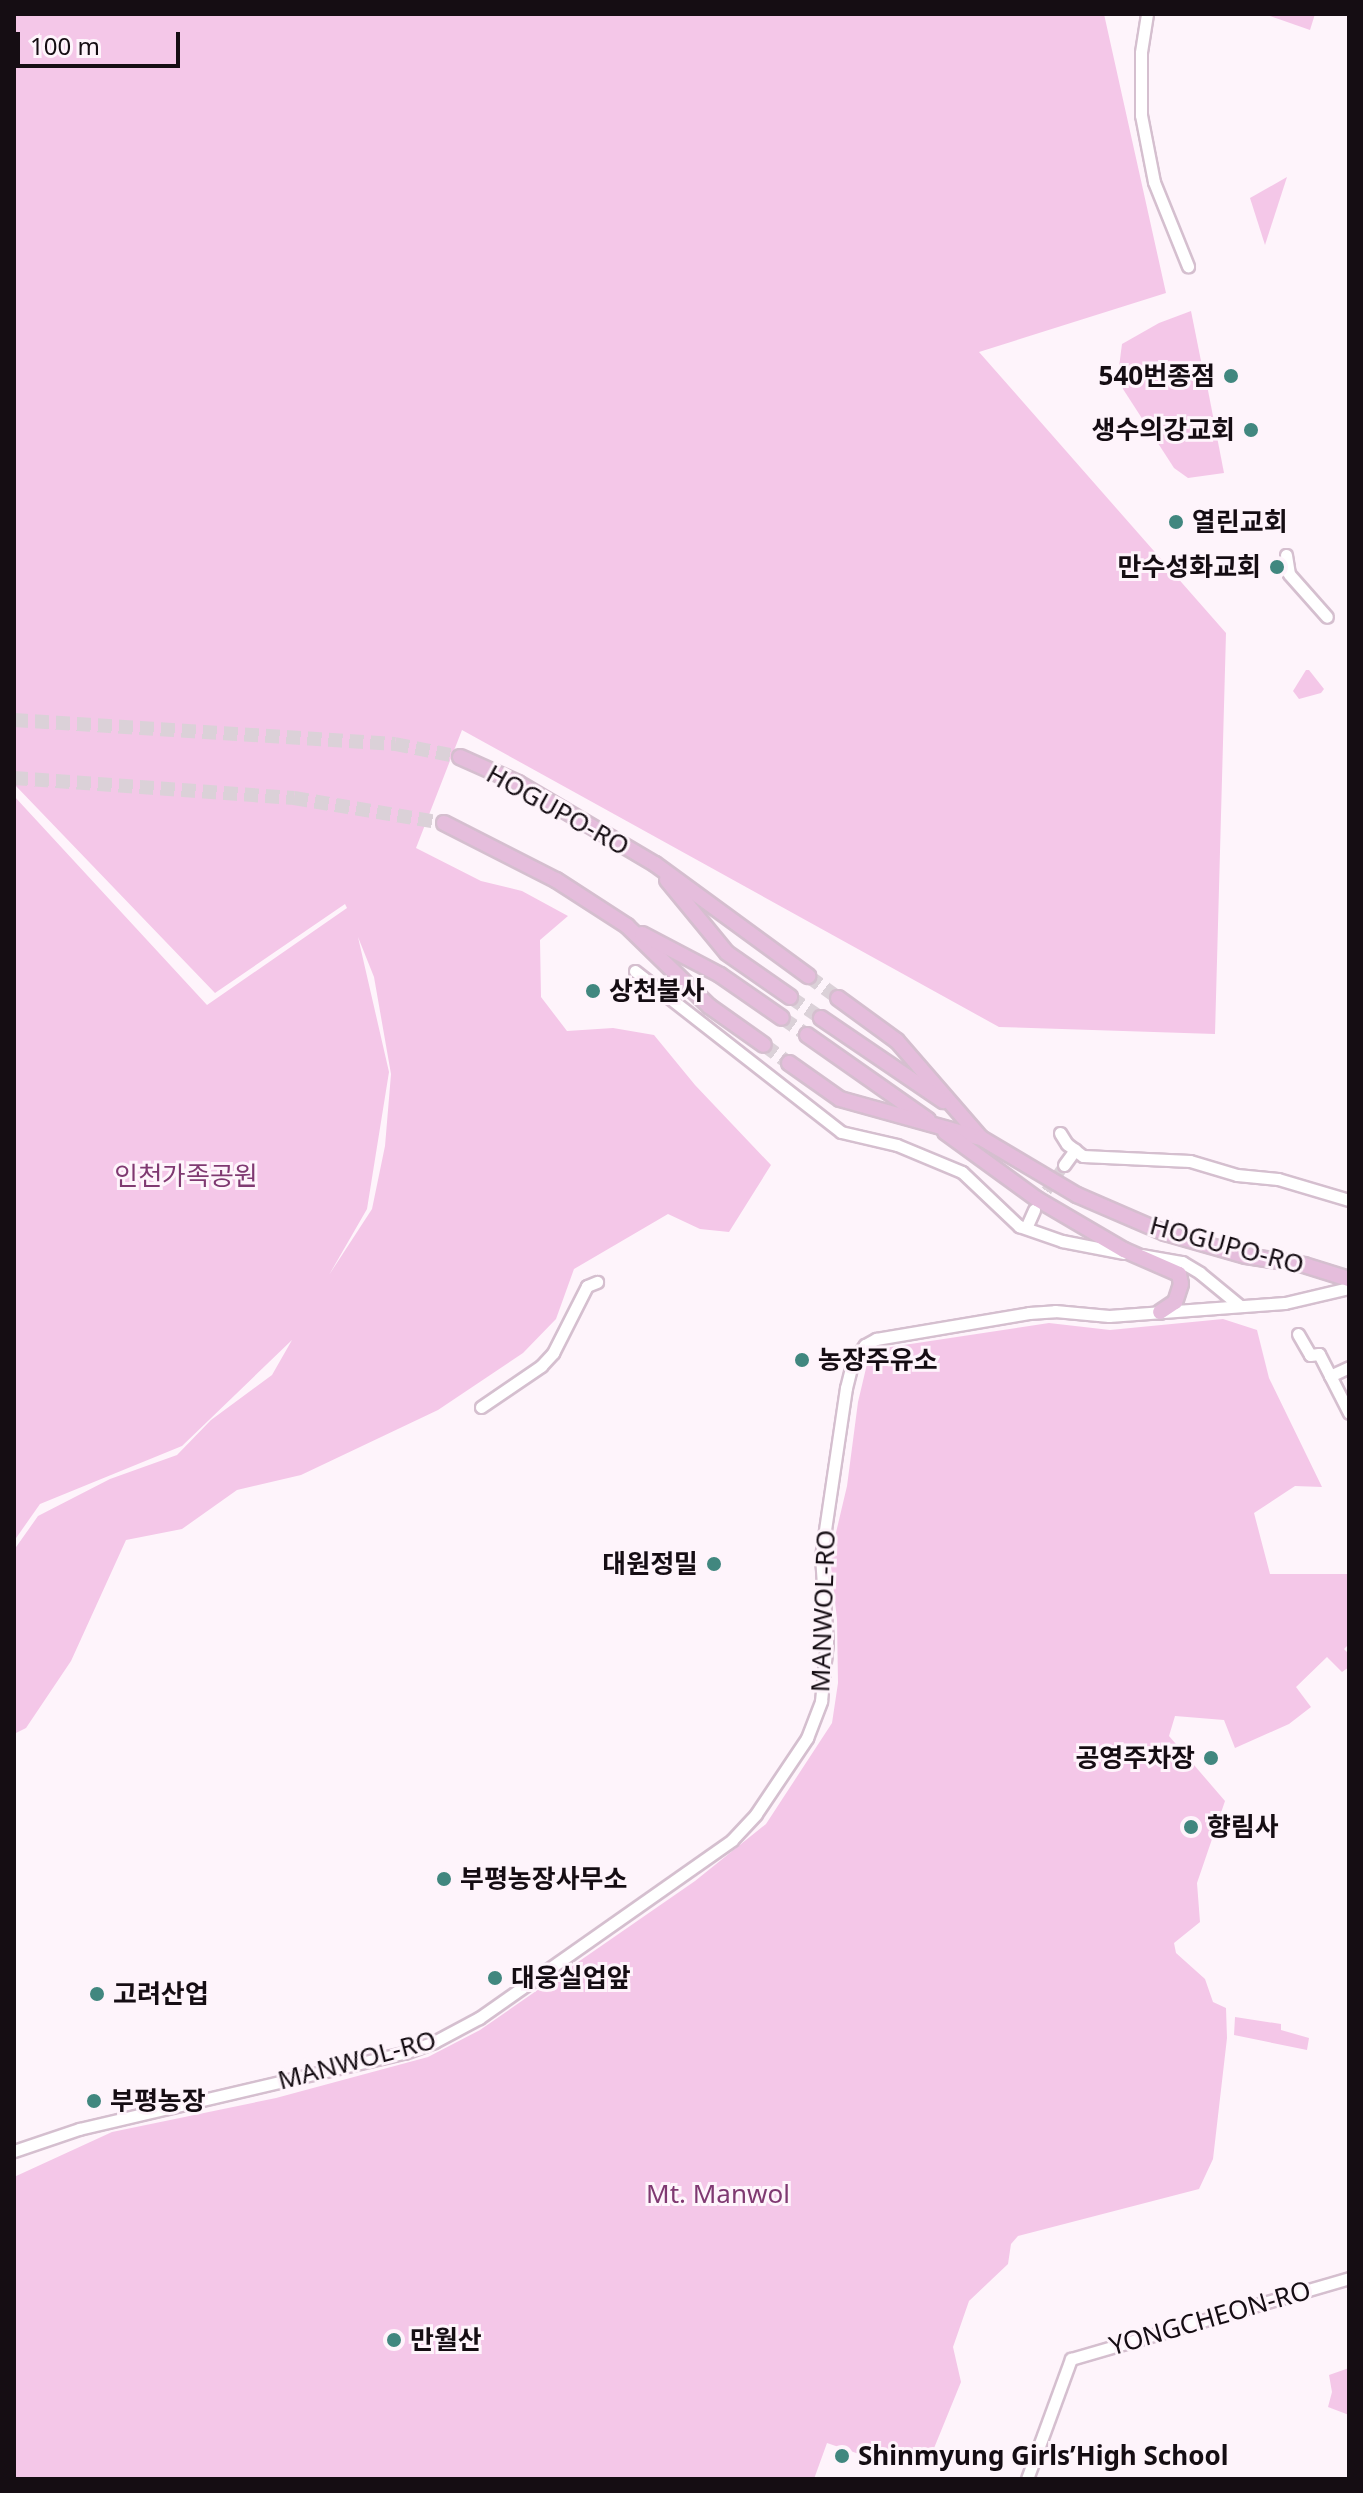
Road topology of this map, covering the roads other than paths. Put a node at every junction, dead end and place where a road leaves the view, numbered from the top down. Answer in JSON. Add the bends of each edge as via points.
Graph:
{"nodes":[{"id":1,"x":1147,"y":14,"type":"edge"},
{"id":2,"x":1188,"y":266,"type":"dead end"},
{"id":3,"x":1286,"y":555,"type":"dead end"},
{"id":4,"x":1327,"y":617,"type":"dead end"},
{"id":5,"x":460,"y":757,"type":"tunnel mouth"},
{"id":6,"x":444,"y":823,"type":"tunnel mouth"},
{"id":7,"x":655,"y":864,"type":"junction"},
{"id":8,"x":627,"y":926,"type":"junction"},
{"id":9,"x":635,"y":971,"type":"dead end"},
{"id":10,"x":808,"y":976,"type":"tunnel mouth"},
{"id":11,"x":790,"y":997,"type":"tunnel mouth"},
{"id":12,"x":838,"y":998,"type":"tunnel mouth"},
{"id":13,"x":782,"y":1018,"type":"tunnel mouth"},
{"id":14,"x":821,"y":1018,"type":"tunnel mouth"},
{"id":15,"x":807,"y":1035,"type":"tunnel mouth"},
{"id":16,"x":764,"y":1045,"type":"tunnel mouth"},
{"id":17,"x":789,"y":1063,"type":"tunnel mouth"},
{"id":18,"x":960,"y":1113,"type":"junction"},
{"id":19,"x":938,"y":1127,"type":"junction"},
{"id":20,"x":1060,"y":1133,"type":"dead end"},
{"id":21,"x":981,"y":1138,"type":"junction"},
{"id":22,"x":1075,"y":1150,"type":"junction"},
{"id":23,"x":1064,"y":1165,"type":"tunnel mouth"},
{"id":24,"x":1349,"y":1200,"type":"edge"},
{"id":25,"x":1034,"y":1210,"type":"tunnel mouth"},
{"id":26,"x":1026,"y":1228,"type":"junction"},
{"id":27,"x":1132,"y":1254,"type":"junction"},
{"id":28,"x":1349,"y":1279,"type":"edge"},
{"id":29,"x":597,"y":1282,"type":"dead end"},
{"id":30,"x":1349,"y":1288,"type":"edge"},
{"id":31,"x":1240,"y":1306,"type":"junction"},
{"id":32,"x":1160,"y":1312,"type":"junction"},
{"id":33,"x":1298,"y":1334,"type":"dead end"},
{"id":34,"x":1349,"y":1367,"type":"edge"},
{"id":35,"x":1330,"y":1376,"type":"junction"},
{"id":36,"x":481,"y":1407,"type":"dead end"},
{"id":37,"x":1349,"y":1413,"type":"edge"},
{"id":38,"x":14,"y":2151,"type":"edge"},
{"id":39,"x":1349,"y":2278,"type":"edge"},
{"id":40,"x":1027,"y":2479,"type":"edge"}],
"edges":[{"from":1,"to":2,"type":"street","via":[[1141,115],[1154,182]]},
{"from":3,"to":4,"type":"street","via":[[1289,574]]},
{"from":5,"to":7,"type":"main road","name":"HOGUPO-RO","via":[[518,783]]},
{"from":6,"to":8,"type":"main road","via":[[556,880]]},
{"from":7,"to":10,"type":"main road","name":"HOGUPO-RO"},
{"from":7,"to":11,"type":"main road","name":"HOGUPO-RO","via":[[727,953]]},
{"from":8,"to":13,"type":"main road","via":[[720,975]]},
{"from":8,"to":16,"type":"main road","via":[[709,1006]]},
{"from":9,"to":26,"type":"street","via":[[841,1132],[897,1145],[962,1172]]},
{"from":12,"to":18,"type":"main road","name":"HOGUPO-RO","via":[[897,1041]]},
{"from":14,"to":18,"type":"main road","name":"HOGUPO-RO"},
{"from":15,"to":19,"type":"main road","name":"HOGUPO-RO"},
{"from":17,"to":19,"type":"main road","name":"HOGUPO-RO","via":[[840,1099]]},
{"from":18,"to":21,"type":"main road","name":"HOGUPO-RO"},
{"from":19,"to":21,"type":"main road","name":"HOGUPO-RO"},
{"from":19,"to":27,"type":"main road","via":[[1037,1199]]},
{"from":20,"to":22,"type":"street"},
{"from":21,"to":28,"type":"main road","name":"HOGUPO-RO","via":[[1077,1195],[1165,1233]]},
{"from":22,"to":23,"type":"street"},
{"from":22,"to":24,"type":"street","via":[[1098,1158],[1190,1161]]},
{"from":25,"to":26,"type":"street"},
{"from":26,"to":27,"type":"street","via":[[1062,1241]]},
{"from":27,"to":31,"type":"street","via":[[1182,1262]]},
{"from":27,"to":32,"type":"main road","via":[[1179,1274],[1175,1302]]},
{"from":29,"to":36,"type":"street","via":[[587,1286],[541,1366]]},
{"from":30,"to":31,"type":"street","name":"MANWOL-RO","via":[[1285,1303]]},
{"from":31,"to":32,"type":"street","name":"MANWOL-RO"},
{"from":32,"to":38,"type":"street","name":"MANWOL-RO","via":[[1029,1313],[876,1339],[860,1351],[846,1388],[821,1557],[827,1642],[821,1701],[807,1738],[732,1840],[479,2018],[434,2042],[79,2129]]},
{"from":33,"to":35,"type":"street","via":[[1310,1355],[1319,1354]]},
{"from":34,"to":35,"type":"street"},
{"from":35,"to":37,"type":"street"},
{"from":39,"to":40,"type":"street","name":"YONGCHEON-RO","via":[[1071,2359]]}]}
